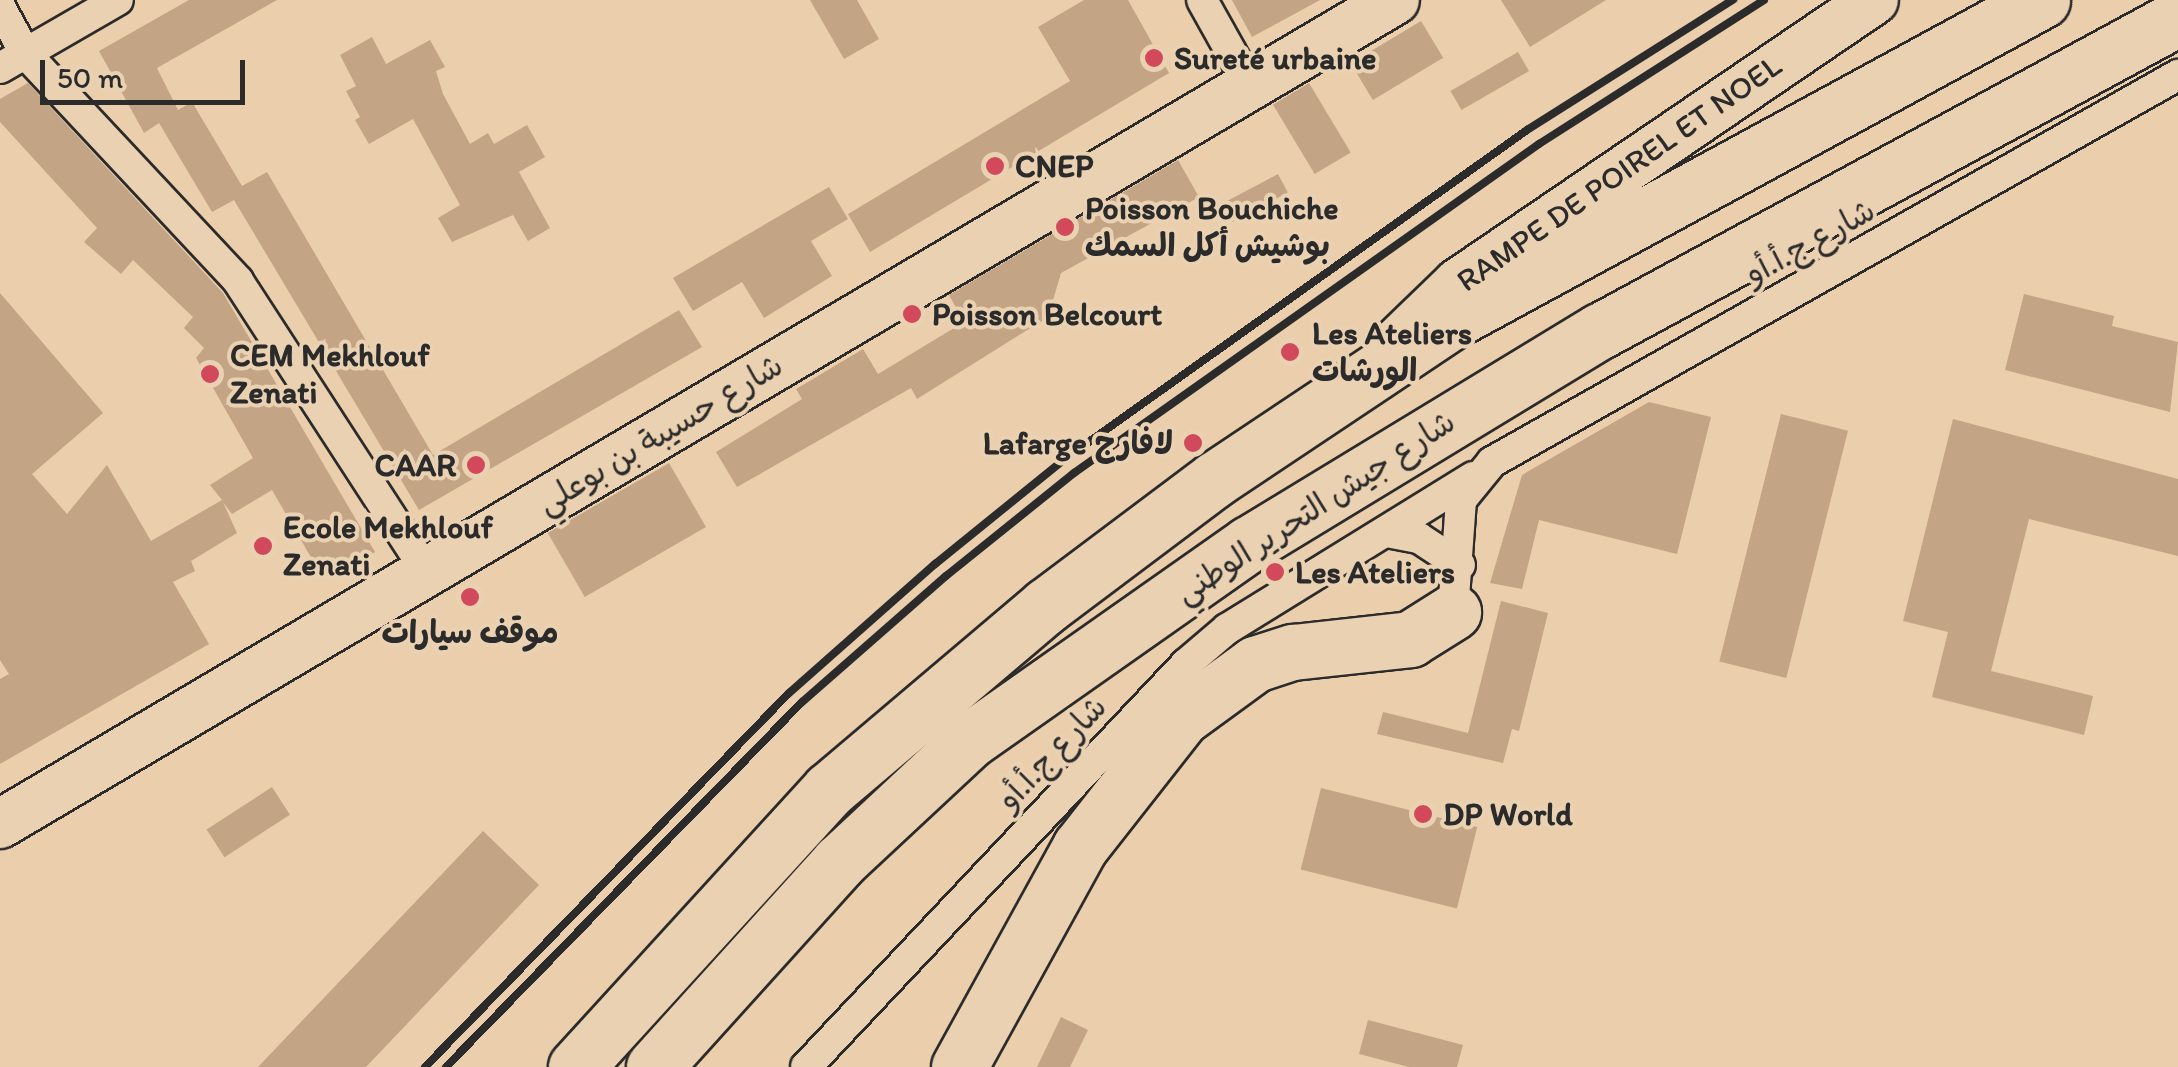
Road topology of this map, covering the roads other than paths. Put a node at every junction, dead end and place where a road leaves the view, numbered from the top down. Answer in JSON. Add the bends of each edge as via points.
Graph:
{"nodes":[{"id":1,"x":118,"y":0,"type":"edge"},
{"id":2,"x":1202,"y":0,"type":"edge"},
{"id":3,"x":1395,"y":0,"type":"edge"},
{"id":4,"x":1874,"y":0,"type":"edge"},
{"id":5,"x":2042,"y":0,"type":"edge"},
{"id":6,"x":0,"y":6,"type":"edge"},
{"id":7,"x":2178,"y":18,"type":"edge"},
{"id":8,"x":12,"y":61,"type":"edge"},
{"id":9,"x":2178,"y":75,"type":"edge"},
{"id":10,"x":1234,"y":96,"type":"junction"},
{"id":11,"x":1380,"y":363,"type":"junction"},
{"id":12,"x":1477,"y":474,"type":"junction"},
{"id":13,"x":1387,"y":532,"type":"junction"},
{"id":14,"x":427,"y":572,"type":"junction"},
{"id":15,"x":1456,"y":589,"type":"junction"},
{"id":16,"x":0,"y":824,"type":"edge"},
{"id":17,"x":576,"y":1067,"type":"edge"},
{"id":18,"x":654,"y":1067,"type":"edge"},
{"id":19,"x":806,"y":1067,"type":"edge"},
{"id":20,"x":958,"y":1067,"type":"edge"}],
"edges":[{"from":1,"to":8,"type":"street"},
{"from":2,"to":10,"type":"street"},
{"from":3,"to":10,"type":"main road","name":"شارع حسيبة بن بوعلي"},
{"from":4,"to":11,"type":"main road","name":"RAMPE DE POIREL ET NOEL","via":[[1458,283],[1418,316]]},
{"from":5,"to":11,"type":"highway"},
{"from":6,"to":8,"type":"street"},
{"from":7,"to":18,"type":"highway","name":"شارع جيش التحرير الوطني","via":[[1600,331],[1233,556],[970,740],[839,862]]},
{"from":8,"to":14,"type":"street","via":[[238,282]]},
{"from":9,"to":12,"type":"street","name":"شارع ج.أ.أو","via":[[1548,426]]},
{"from":10,"to":14,"type":"main road","name":"شارع حسيبة بن بوعلي"},
{"from":11,"to":17,"type":"highway","via":[[1122,548],[925,704],[829,790]]},
{"from":12,"to":13,"type":"street","name":"شارع ج.أ.أو"},
{"from":12,"to":15,"type":"street","via":[[1459,511]]},
{"from":13,"to":15,"type":"street","via":[[1420,538]]},
{"from":13,"to":19,"type":"street","name":"شارع ج.أ.أو","via":[[1227,629],[1186,664]]},
{"from":14,"to":16,"type":"main road","name":"شارع حسيبة بن بوعلي"},
{"from":15,"to":20,"type":"highway","via":[[1410,639],[1293,652],[1225,681],[1181,718],[1080,848]]}]}
